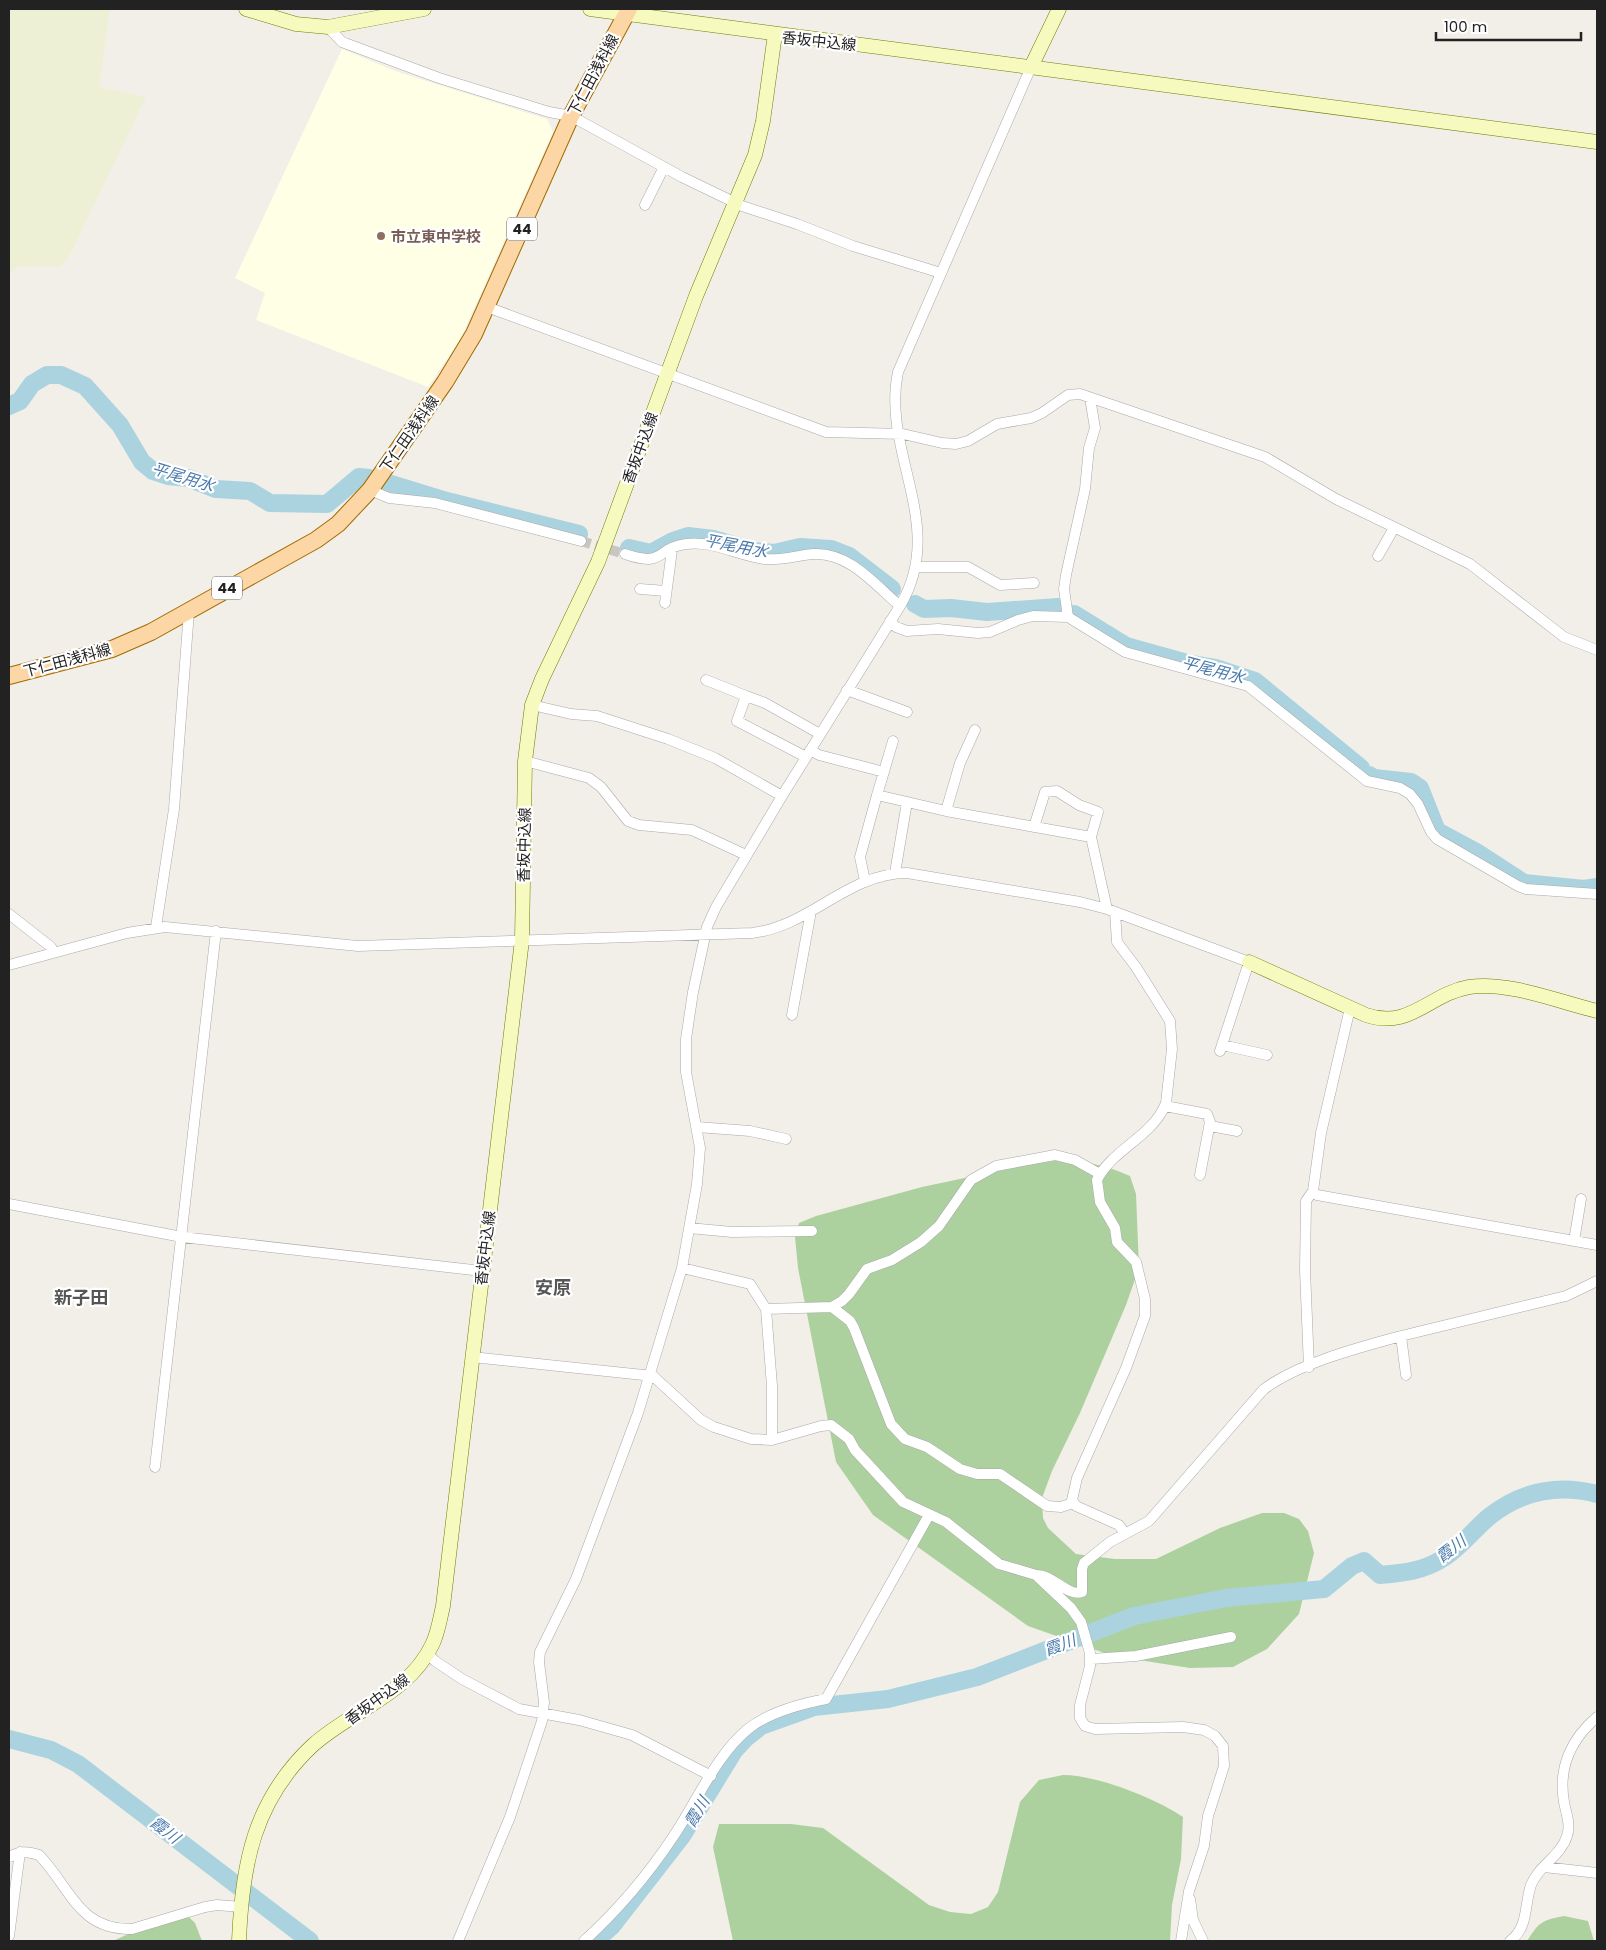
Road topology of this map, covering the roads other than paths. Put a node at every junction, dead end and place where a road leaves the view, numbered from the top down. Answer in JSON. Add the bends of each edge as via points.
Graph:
{"nodes":[{"id":1,"x":246,"y":9,"type":"edge"},
{"id":2,"x":424,"y":9,"type":"edge"},
{"id":3,"x":590,"y":9,"type":"edge"},
{"id":4,"x":1059,"y":9,"type":"edge"},
{"id":5,"x":628,"y":11,"type":"edge"},
{"id":6,"x":328,"y":27,"type":"junction"},
{"id":7,"x":776,"y":34,"type":"junction"},
{"id":8,"x":1031,"y":67,"type":"junction"},
{"id":9,"x":571,"y":116,"type":"junction"},
{"id":10,"x":1597,"y":142,"type":"edge"},
{"id":11,"x":664,"y":167,"type":"junction"},
{"id":12,"x":735,"y":203,"type":"junction"},
{"id":13,"x":645,"y":205,"type":"dead end"},
{"id":14,"x":941,"y":273,"type":"junction"},
{"id":15,"x":486,"y":307,"type":"junction"},
{"id":16,"x":667,"y":373,"type":"junction"},
{"id":17,"x":1090,"y":398,"type":"junction"},
{"id":18,"x":900,"y":435,"type":"junction"},
{"id":19,"x":370,"y":490,"type":"junction"},
{"id":20,"x":1394,"y":528,"type":"junction"},
{"id":21,"x":581,"y":541,"type":"tunnel mouth"},
{"id":22,"x":672,"y":550,"type":"junction"},
{"id":23,"x":625,"y":554,"type":"tunnel mouth"},
{"id":24,"x":1378,"y":556,"type":"dead end"},
{"id":25,"x":917,"y":567,"type":"junction"},
{"id":26,"x":1034,"y":583,"type":"dead end"},
{"id":27,"x":640,"y":589,"type":"dead end"},
{"id":28,"x":666,"y":591,"type":"junction"},
{"id":29,"x":665,"y":603,"type":"dead end"},
{"id":30,"x":900,"y":606,"type":"junction"},
{"id":31,"x":188,"y":611,"type":"junction"},
{"id":32,"x":1068,"y":617,"type":"junction"},
{"id":33,"x":890,"y":621,"type":"junction"},
{"id":34,"x":1597,"y":650,"type":"edge"},
{"id":35,"x":9,"y":676,"type":"edge"},
{"id":36,"x":706,"y":680,"type":"dead end"},
{"id":37,"x":847,"y":690,"type":"junction"},
{"id":38,"x":746,"y":696,"type":"junction"},
{"id":39,"x":532,"y":705,"type":"junction"},
{"id":40,"x":907,"y":712,"type":"dead end"},
{"id":41,"x":975,"y":730,"type":"dead end"},
{"id":42,"x":820,"y":734,"type":"junction"},
{"id":43,"x":893,"y":741,"type":"dead end"},
{"id":44,"x":808,"y":754,"type":"junction"},
{"id":45,"x":525,"y":761,"type":"junction"},
{"id":46,"x":884,"y":772,"type":"junction"},
{"id":47,"x":877,"y":795,"type":"junction"},
{"id":48,"x":782,"y":796,"type":"junction"},
{"id":49,"x":907,"y":802,"type":"junction"},
{"id":50,"x":946,"y":811,"type":"junction"},
{"id":51,"x":1034,"y":827,"type":"junction"},
{"id":52,"x":1091,"y":837,"type":"junction"},
{"id":53,"x":746,"y":855,"type":"junction"},
{"id":54,"x":895,"y":873,"type":"junction"},
{"id":55,"x":865,"y":881,"type":"junction"},
{"id":56,"x":1597,"y":894,"type":"edge"},
{"id":57,"x":811,"y":911,"type":"junction"},
{"id":58,"x":1111,"y":911,"type":"junction"},
{"id":59,"x":9,"y":914,"type":"edge"},
{"id":60,"x":156,"y":927,"type":"junction"},
{"id":61,"x":216,"y":931,"type":"junction"},
{"id":62,"x":705,"y":934,"type":"junction"},
{"id":63,"x":522,"y":940,"type":"junction"},
{"id":64,"x":54,"y":952,"type":"junction"},
{"id":65,"x":1249,"y":962,"type":"junction"},
{"id":66,"x":9,"y":964,"type":"edge"},
{"id":67,"x":1350,"y":1008,"type":"junction"},
{"id":68,"x":1597,"y":1011,"type":"edge"},
{"id":69,"x":792,"y":1014,"type":"dead end"},
{"id":70,"x":1267,"y":1054,"type":"dead end"},
{"id":71,"x":1165,"y":1106,"type":"junction"},
{"id":72,"x":1210,"y":1126,"type":"junction"},
{"id":73,"x":697,"y":1127,"type":"junction"},
{"id":74,"x":1237,"y":1131,"type":"dead end"},
{"id":75,"x":786,"y":1139,"type":"dead end"},
{"id":76,"x":1100,"y":1174,"type":"junction"},
{"id":77,"x":1200,"y":1175,"type":"dead end"},
{"id":78,"x":1313,"y":1191,"type":"junction"},
{"id":79,"x":1581,"y":1199,"type":"dead end"},
{"id":80,"x":9,"y":1204,"type":"edge"},
{"id":81,"x":689,"y":1228,"type":"junction"},
{"id":82,"x":812,"y":1231,"type":"dead end"},
{"id":83,"x":182,"y":1237,"type":"junction"},
{"id":84,"x":1574,"y":1241,"type":"junction"},
{"id":85,"x":1597,"y":1245,"type":"edge"},
{"id":86,"x":682,"y":1268,"type":"junction"},
{"id":87,"x":482,"y":1271,"type":"junction"},
{"id":88,"x":1597,"y":1281,"type":"edge"},
{"id":89,"x":832,"y":1306,"type":"junction"},
{"id":90,"x":766,"y":1309,"type":"junction"},
{"id":91,"x":1401,"y":1336,"type":"junction"},
{"id":92,"x":472,"y":1357,"type":"junction"},
{"id":93,"x":1309,"y":1367,"type":"junction"},
{"id":94,"x":1406,"y":1374,"type":"dead end"},
{"id":95,"x":650,"y":1376,"type":"junction"},
{"id":96,"x":772,"y":1440,"type":"junction"},
{"id":97,"x":155,"y":1467,"type":"dead end"},
{"id":98,"x":1073,"y":1503,"type":"junction"},
{"id":99,"x":929,"y":1515,"type":"junction"},
{"id":100,"x":1125,"y":1534,"type":"junction"},
{"id":101,"x":1036,"y":1575,"type":"junction"},
{"id":102,"x":1231,"y":1637,"type":"dead end"},
{"id":103,"x":428,"y":1653,"type":"junction"},
{"id":104,"x":1091,"y":1659,"type":"junction"},
{"id":105,"x":544,"y":1712,"type":"junction"},
{"id":106,"x":1597,"y":1717,"type":"edge"},
{"id":107,"x":711,"y":1776,"type":"junction"},
{"id":108,"x":20,"y":1852,"type":"junction"},
{"id":109,"x":9,"y":1857,"type":"edge"},
{"id":110,"x":1544,"y":1867,"type":"junction"},
{"id":111,"x":1597,"y":1873,"type":"edge"},
{"id":112,"x":1189,"y":1891,"type":"junction"},
{"id":113,"x":241,"y":1904,"type":"junction"},
{"id":114,"x":9,"y":1936,"type":"edge"},
{"id":115,"x":239,"y":1941,"type":"edge"},
{"id":116,"x":458,"y":1941,"type":"edge"},
{"id":117,"x":584,"y":1941,"type":"edge"},
{"id":118,"x":1181,"y":1941,"type":"edge"},
{"id":119,"x":1203,"y":1941,"type":"edge"},
{"id":120,"x":1510,"y":1941,"type":"edge"}],
"edges":[{"from":1,"to":6,"type":"main road","via":[[296,24]]},
{"from":2,"to":6,"type":"main road"},
{"from":3,"to":5,"type":"main road"},
{"from":4,"to":8,"type":"main road"},
{"from":5,"to":7,"type":"main road"},
{"from":5,"to":9,"type":"main road","name":"下仁田浅科線","number":"44"},
{"from":6,"to":9,"type":"street","via":[[342,42],[439,78]]},
{"from":7,"to":8,"type":"main road","name":"香坂中込線"},
{"from":7,"to":12,"type":"main road","name":"香坂中込線","via":[[759,139]]},
{"from":8,"to":10,"type":"main road","name":"香坂中込線"},
{"from":8,"to":14,"type":"street"},
{"from":9,"to":11,"type":"street"},
{"from":9,"to":15,"type":"main road","name":"下仁田浅科線","number":"44"},
{"from":11,"to":12,"type":"street"},
{"from":11,"to":13,"type":"street"},
{"from":12,"to":14,"type":"street","via":[[853,246]]},
{"from":12,"to":16,"type":"main road","name":"香坂中込線"},
{"from":14,"to":18,"type":"street","via":[[898,372],[896,401]]},
{"from":15,"to":16,"type":"street"},
{"from":15,"to":19,"type":"main road","name":"下仁田浅科線","number":"44","via":[[460,358]]},
{"from":16,"to":18,"type":"street","via":[[819,430]]},
{"from":16,"to":39,"type":"main road","name":"香坂中込線","via":[[598,562]]},
{"from":17,"to":18,"type":"street","via":[[1073,393],[1031,418],[997,424],[956,444]]},
{"from":17,"to":20,"type":"street","via":[[1265,457],[1336,499]]},
{"from":17,"to":32,"type":"street","via":[[1095,428],[1066,575],[1064,589]]},
{"from":18,"to":25,"type":"street","via":[[916,520]]},
{"from":19,"to":21,"type":"street","via":[[389,498],[435,503]]},
{"from":19,"to":31,"type":"main road","name":"下仁田浅科線","number":"44","via":[[338,524],[316,540]]},
{"from":20,"to":24,"type":"street"},
{"from":20,"to":34,"type":"street","via":[[1470,564],[1564,637]]},
{"from":22,"to":23,"type":"street","via":[[648,560]]},
{"from":22,"to":28,"type":"street"},
{"from":22,"to":30,"type":"street","via":[[687,544],[765,559],[809,554],[834,556],[853,566]]},
{"from":25,"to":26,"type":"street","via":[[968,567],[1000,585]]},
{"from":25,"to":30,"type":"street"},
{"from":27,"to":28,"type":"street"},
{"from":28,"to":29,"type":"street"},
{"from":30,"to":33,"type":"street"},
{"from":31,"to":35,"type":"main road","name":"下仁田浅科線","number":"44","via":[[121,645]]},
{"from":31,"to":60,"type":"street","via":[[174,809]]},
{"from":32,"to":33,"type":"street","via":[[1033,616],[990,632],[907,630]]},
{"from":32,"to":56,"type":"street","via":[[1125,652],[1248,686],[1367,781],[1400,788],[1410,794],[1437,839],[1518,886]]},
{"from":33,"to":37,"type":"street"},
{"from":36,"to":38,"type":"street"},
{"from":37,"to":40,"type":"street"},
{"from":37,"to":42,"type":"street"},
{"from":38,"to":42,"type":"street"},
{"from":38,"to":44,"type":"street","via":[[737,721]]},
{"from":39,"to":45,"type":"main road","name":"香坂中込線"},
{"from":39,"to":48,"type":"street","via":[[597,716],[668,739],[715,758]]},
{"from":41,"to":50,"type":"street","via":[[960,763]]},
{"from":42,"to":44,"type":"street"},
{"from":43,"to":46,"type":"street"},
{"from":44,"to":46,"type":"street"},
{"from":44,"to":48,"type":"street"},
{"from":45,"to":53,"type":"street","via":[[589,778],[601,787],[628,821],[692,830]]},
{"from":45,"to":63,"type":"main road","name":"香坂中込線"},
{"from":46,"to":47,"type":"street"},
{"from":47,"to":49,"type":"street"},
{"from":47,"to":55,"type":"street","via":[[860,857]]},
{"from":48,"to":53,"type":"street"},
{"from":49,"to":50,"type":"street"},
{"from":49,"to":54,"type":"street"},
{"from":50,"to":51,"type":"street"},
{"from":51,"to":52,"type":"street"},
{"from":51,"to":52,"type":"street","via":[[1045,792],[1057,791],[1098,812]]},
{"from":52,"to":58,"type":"street"},
{"from":53,"to":62,"type":"street","via":[[716,907]]},
{"from":54,"to":55,"type":"street"},
{"from":54,"to":58,"type":"street","via":[[929,875],[1080,902]]},
{"from":55,"to":57,"type":"street"},
{"from":57,"to":62,"type":"street","via":[[769,931]]},
{"from":57,"to":69,"type":"street"},
{"from":58,"to":65,"type":"street"},
{"from":58,"to":71,"type":"street","via":[[1117,942],[1170,1021],[1172,1049]]},
{"from":59,"to":64,"type":"street"},
{"from":60,"to":61,"type":"street"},
{"from":60,"to":64,"type":"street"},
{"from":61,"to":63,"type":"street","via":[[358,946]]},
{"from":61,"to":83,"type":"street"},
{"from":62,"to":63,"type":"street"},
{"from":62,"to":73,"type":"street","via":[[685,1047],[686,1072]]},
{"from":63,"to":87,"type":"main road","name":"香坂中込線"},
{"from":64,"to":66,"type":"street"},
{"from":65,"to":67,"type":"main road"},
{"from":65,"to":70,"type":"street","via":[[1221,1048]]},
{"from":67,"to":68,"type":"main road","via":[[1376,1018],[1393,1020],[1410,1015],[1447,994],[1484,986]]},
{"from":67,"to":78,"type":"street","via":[[1321,1133]]},
{"from":71,"to":72,"type":"street","via":[[1207,1114]]},
{"from":71,"to":76,"type":"street","via":[[1152,1125]]},
{"from":72,"to":74,"type":"street"},
{"from":72,"to":77,"type":"street"},
{"from":73,"to":75,"type":"street","via":[[750,1131]]},
{"from":73,"to":81,"type":"street","via":[[699,1165]]},
{"from":76,"to":89,"type":"street","via":[[1074,1160],[1055,1155],[1008,1163],[980,1173],[971,1180],[938,1226],[921,1242],[892,1260],[867,1268],[849,1294]]},
{"from":76,"to":98,"type":"street","via":[[1096,1180],[1100,1202],[1115,1228],[1117,1242],[1136,1262],[1145,1299],[1145,1316],[1126,1368],[1077,1478],[1072,1492]]},
{"from":78,"to":84,"type":"street","via":[[1317,1195],[1357,1203]]},
{"from":78,"to":93,"type":"street","via":[[1306,1201],[1304,1270]]},
{"from":79,"to":84,"type":"street"},
{"from":80,"to":83,"type":"street"},
{"from":81,"to":82,"type":"street","via":[[732,1232]]},
{"from":81,"to":86,"type":"street"},
{"from":83,"to":87,"type":"street"},
{"from":83,"to":97,"type":"street"},
{"from":84,"to":85,"type":"street"},
{"from":86,"to":90,"type":"street","via":[[750,1284]]},
{"from":86,"to":95,"type":"street"},
{"from":87,"to":92,"type":"main road","name":"香坂中込線"},
{"from":88,"to":91,"type":"street","via":[[1566,1296]]},
{"from":89,"to":90,"type":"street"},
{"from":89,"to":98,"type":"street","via":[[854,1328],[891,1424],[905,1439],[927,1447],[960,1469],[977,1474],[1000,1474],[1047,1506],[1061,1507]]},
{"from":90,"to":96,"type":"street"},
{"from":91,"to":93,"type":"street","via":[[1351,1350]]},
{"from":91,"to":94,"type":"street"},
{"from":92,"to":95,"type":"street"},
{"from":92,"to":103,"type":"main road","name":"香坂中込線","via":[[443,1606]]},
{"from":93,"to":100,"type":"street","via":[[1263,1390],[1149,1521]]},
{"from":95,"to":96,"type":"street","via":[[691,1412],[714,1427],[751,1439]]},
{"from":95,"to":105,"type":"street","via":[[576,1579],[540,1652]]},
{"from":96,"to":99,"type":"street","via":[[831,1425],[849,1439],[855,1450],[903,1502]]},
{"from":98,"to":100,"type":"street","via":[[1119,1526]]},
{"from":99,"to":101,"type":"street","via":[[946,1522],[999,1564]]},
{"from":99,"to":107,"type":"street","via":[[826,1698],[757,1722],[737,1740]]},
{"from":100,"to":101,"type":"street","via":[[1084,1563],[1082,1592],[1073,1592],[1048,1576]]},
{"from":101,"to":104,"type":"street","via":[[1071,1608],[1084,1629]]},
{"from":102,"to":104,"type":"street","via":[[1136,1656]]},
{"from":103,"to":105,"type":"street","via":[[435,1661],[490,1695],[519,1709]]},
{"from":103,"to":113,"type":"main road","name":"香坂中込線","via":[[402,1684],[327,1734],[287,1773],[264,1811],[252,1840]]},
{"from":104,"to":112,"type":"street","via":[[1080,1706],[1080,1718],[1085,1726],[1095,1729],[1183,1727],[1204,1730],[1223,1746],[1222,1776]]},
{"from":105,"to":107,"type":"street","via":[[632,1735]]},
{"from":105,"to":116,"type":"street","via":[[510,1817]]},
{"from":106,"to":110,"type":"street","via":[[1569,1750],[1562,1784],[1569,1828],[1563,1845]]},
{"from":107,"to":117,"type":"street","via":[[636,1887]]},
{"from":108,"to":109,"type":"street"},
{"from":108,"to":113,"type":"street","via":[[39,1855],[86,1914],[101,1925],[132,1929],[205,1907]]},
{"from":108,"to":114,"type":"street"},
{"from":110,"to":111,"type":"street"},
{"from":110,"to":120,"type":"street","via":[[1530,1887],[1523,1927]]},
{"from":112,"to":118,"type":"street"},
{"from":112,"to":119,"type":"street","via":[[1193,1920]]},
{"from":113,"to":115,"type":"main road","name":"香坂中込線"}]}
